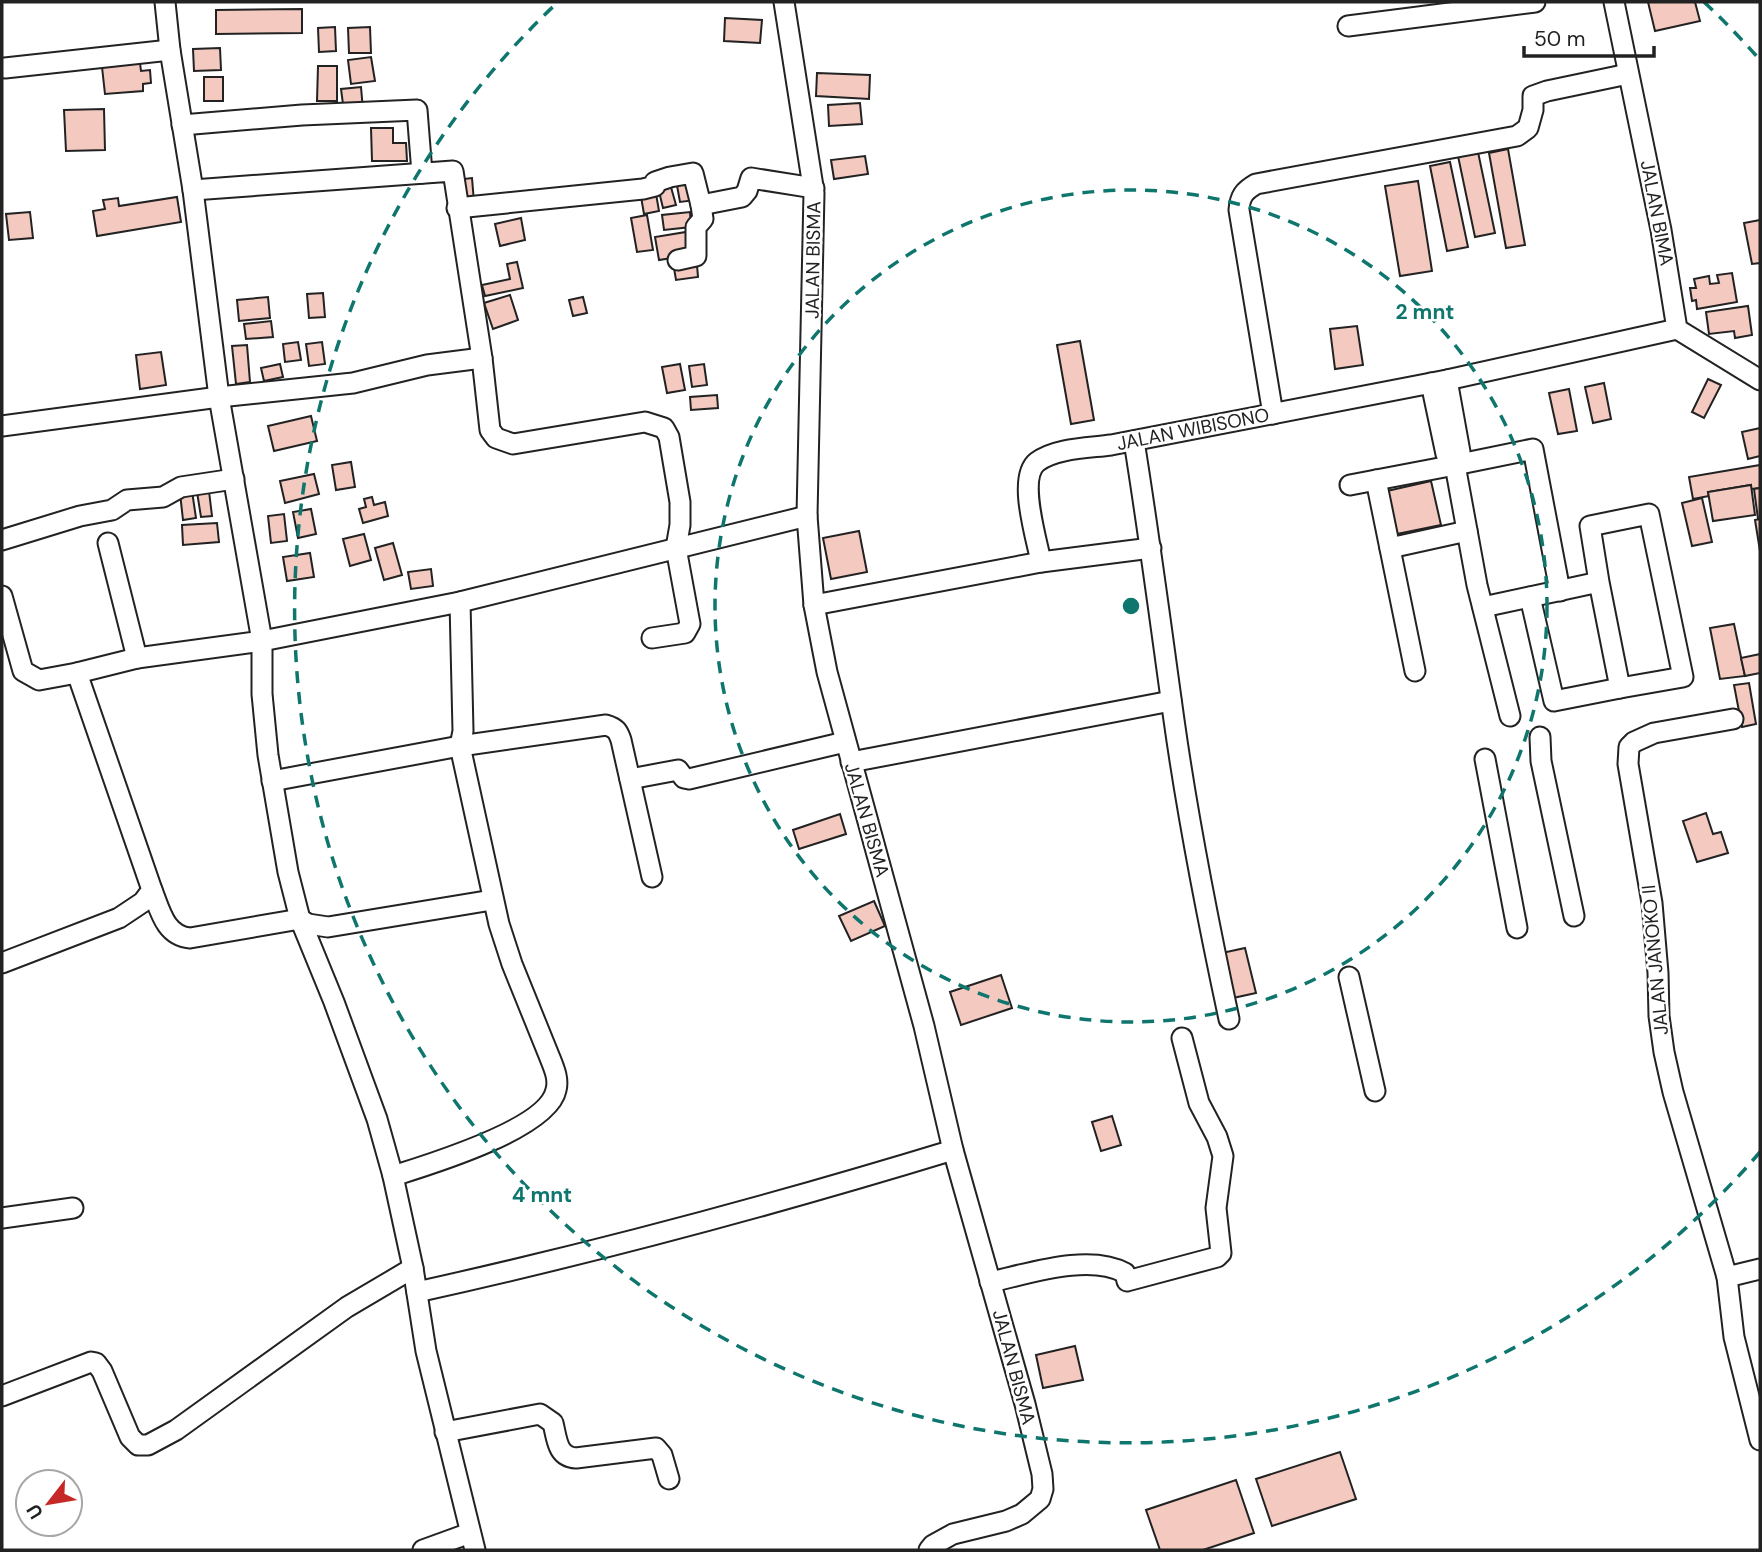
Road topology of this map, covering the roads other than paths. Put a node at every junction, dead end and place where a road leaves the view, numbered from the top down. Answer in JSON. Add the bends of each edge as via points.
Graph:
{"nodes":[{"id":1,"x":165,"y":2,"type":"edge"},
{"id":2,"x":784,"y":2,"type":"edge"},
{"id":3,"x":1535,"y":2,"type":"edge"},
{"id":4,"x":1614,"y":2,"type":"edge"},
{"id":5,"x":1348,"y":26,"type":"dead end"},
{"id":6,"x":170,"y":50,"type":"junction"},
{"id":7,"x":5,"y":68,"type":"dead end"},
{"id":8,"x":1628,"y":74,"type":"junction"},
{"id":9,"x":183,"y":125,"type":"junction"},
{"id":10,"x":422,"y":173,"type":"junction"},
{"id":11,"x":814,"y":188,"type":"junction"},
{"id":12,"x":192,"y":190,"type":"junction"},
{"id":13,"x":701,"y":205,"type":"junction"},
{"id":14,"x":457,"y":208,"type":"junction"},
{"id":15,"x":678,"y":260,"type":"dead end"},
{"id":16,"x":1677,"y":329,"type":"junction"},
{"id":17,"x":482,"y":358,"type":"junction"},
{"id":18,"x":1760,"y":380,"type":"edge"},
{"id":19,"x":1439,"y":381,"type":"junction"},
{"id":20,"x":219,"y":397,"type":"junction"},
{"id":21,"x":1273,"y":414,"type":"junction"},
{"id":22,"x":2,"y":426,"type":"edge"},
{"id":23,"x":1134,"y":441,"type":"junction"},
{"id":24,"x":1455,"y":465,"type":"junction"},
{"id":25,"x":233,"y":478,"type":"junction"},
{"id":26,"x":1376,"y":480,"type":"junction"},
{"id":27,"x":1350,"y":485,"type":"dead end"},
{"id":28,"x":807,"y":516,"type":"junction"},
{"id":29,"x":1467,"y":531,"type":"junction"},
{"id":30,"x":2,"y":540,"type":"edge"},
{"id":31,"x":108,"y":543,"type":"dead end"},
{"id":32,"x":677,"y":548,"type":"junction"},
{"id":33,"x":1152,"y":548,"type":"junction"},
{"id":34,"x":1390,"y":548,"type":"junction"},
{"id":35,"x":1041,"y":562,"type":"junction"},
{"id":36,"x":1599,"y":582,"type":"junction"},
{"id":37,"x":1560,"y":591,"type":"junction"},
{"id":38,"x":2,"y":597,"type":"edge"},
{"id":39,"x":1530,"y":597,"type":"junction"},
{"id":40,"x":460,"y":602,"type":"junction"},
{"id":41,"x":814,"y":605,"type":"junction"},
{"id":42,"x":1483,"y":607,"type":"junction"},
{"id":43,"x":652,"y":639,"type":"dead end"},
{"id":44,"x":262,"y":641,"type":"junction"},
{"id":45,"x":137,"y":658,"type":"junction"},
{"id":46,"x":1415,"y":671,"type":"dead end"},
{"id":47,"x":77,"y":673,"type":"junction"},
{"id":48,"x":1620,"y":688,"type":"junction"},
{"id":49,"x":1171,"y":701,"type":"junction"},
{"id":50,"x":1510,"y":716,"type":"dead end"},
{"id":51,"x":1733,"y":719,"type":"dead end"},
{"id":52,"x":1540,"y":737,"type":"dead end"},
{"id":53,"x":845,"y":742,"type":"junction"},
{"id":54,"x":460,"y":746,"type":"junction"},
{"id":55,"x":1485,"y":759,"type":"dead end"},
{"id":56,"x":851,"y":762,"type":"junction"},
{"id":57,"x":630,"y":779,"type":"junction"},
{"id":58,"x":272,"y":781,"type":"junction"},
{"id":59,"x":652,"y":877,"type":"dead end"},
{"id":60,"x":152,"y":890,"type":"junction"},
{"id":61,"x":492,"y":900,"type":"junction"},
{"id":62,"x":1574,"y":916,"type":"dead end"},
{"id":63,"x":300,"y":919,"type":"junction"},
{"id":64,"x":1517,"y":928,"type":"dead end"},
{"id":65,"x":2,"y":963,"type":"edge"},
{"id":66,"x":1349,"y":977,"type":"dead end"},
{"id":67,"x":1229,"y":1019,"type":"dead end"},
{"id":68,"x":1182,"y":1038,"type":"dead end"},
{"id":69,"x":1375,"y":1091,"type":"dead end"},
{"id":70,"x":953,"y":1150,"type":"junction"},
{"id":71,"x":393,"y":1176,"type":"junction"},
{"id":72,"x":73,"y":1208,"type":"dead end"},
{"id":73,"x":2,"y":1218,"type":"edge"},
{"id":74,"x":413,"y":1268,"type":"junction"},
{"id":75,"x":1760,"y":1269,"type":"edge"},
{"id":76,"x":1727,"y":1277,"type":"junction"},
{"id":77,"x":990,"y":1282,"type":"junction"},
{"id":78,"x":417,"y":1292,"type":"junction"},
{"id":79,"x":2,"y":1396,"type":"edge"},
{"id":80,"x":445,"y":1432,"type":"junction"},
{"id":81,"x":1760,"y":1440,"type":"edge"},
{"id":82,"x":668,"y":1479,"type":"dead end"},
{"id":83,"x":472,"y":1542,"type":"edge"},
{"id":84,"x":423,"y":1550,"type":"edge"},
{"id":85,"x":929,"y":1550,"type":"edge"}],
"edges":[{"from":1,"to":6,"type":"street"},
{"from":2,"to":11,"type":"street","name":"JALAN BISMA"},
{"from":3,"to":5,"type":"street"},
{"from":4,"to":8,"type":"street","name":"JALAN BIMA"},
{"from":6,"to":7,"type":"street"},
{"from":6,"to":9,"type":"street"},
{"from":8,"to":16,"type":"street","name":"JALAN BIMA"},
{"from":8,"to":21,"type":"street","via":[[1533,96],[1528,128],[1517,136],[1247,189],[1240,197],[1239,210]]},
{"from":9,"to":10,"type":"street","via":[[417,110]]},
{"from":9,"to":12,"type":"street"},
{"from":10,"to":12,"type":"street"},
{"from":10,"to":14,"type":"street","via":[[453,171]]},
{"from":11,"to":13,"type":"street","via":[[751,178],[742,197]]},
{"from":11,"to":28,"type":"street","name":"JALAN BISMA"},
{"from":12,"to":20,"type":"street"},
{"from":13,"to":14,"type":"street","via":[[693,173],[643,189]]},
{"from":13,"to":15,"type":"street","via":[[696,256]]},
{"from":14,"to":17,"type":"street"},
{"from":16,"to":18,"type":"street"},
{"from":16,"to":19,"type":"street","name":"JALAN WIBISONO"},
{"from":17,"to":20,"type":"street","via":[[427,365],[353,383]]},
{"from":17,"to":32,"type":"street","via":[[490,430],[503,441],[513,444],[645,422],[664,428],[680,502]]},
{"from":19,"to":21,"type":"street","name":"JALAN WIBISONO"},
{"from":19,"to":24,"type":"street","via":[[1460,452]]},
{"from":20,"to":22,"type":"street"},
{"from":20,"to":25,"type":"street"},
{"from":21,"to":23,"type":"street","name":"JALAN WIBISONO"},
{"from":23,"to":33,"type":"street"},
{"from":23,"to":35,"type":"street","name":"JALAN WIBISONO","via":[[1058,453],[1034,465],[1028,491]]},
{"from":24,"to":26,"type":"street"},
{"from":24,"to":29,"type":"street"},
{"from":24,"to":37,"type":"street","via":[[1533,449]]},
{"from":25,"to":30,"type":"street","via":[[181,487],[163,497],[127,500],[112,510]]},
{"from":25,"to":44,"type":"street"},
{"from":26,"to":27,"type":"street"},
{"from":26,"to":34,"type":"street"},
{"from":28,"to":32,"type":"street"},
{"from":28,"to":41,"type":"street","name":"JALAN BISMA"},
{"from":29,"to":34,"type":"street"},
{"from":29,"to":42,"type":"street"},
{"from":31,"to":45,"type":"street"},
{"from":32,"to":40,"type":"street"},
{"from":32,"to":43,"type":"street","via":[[690,624],[685,633]]},
{"from":33,"to":35,"type":"street"},
{"from":33,"to":49,"type":"street"},
{"from":34,"to":46,"type":"street"},
{"from":35,"to":41,"type":"street"},
{"from":36,"to":37,"type":"street"},
{"from":36,"to":48,"type":"street"},
{"from":36,"to":48,"type":"street","via":[[1590,526],[1649,514],[1684,677]]},
{"from":37,"to":39,"type":"street"},
{"from":38,"to":47,"type":"street","via":[[23,671],[39,680]]},
{"from":39,"to":42,"type":"street"},
{"from":39,"to":48,"type":"street","via":[[1554,701]]},
{"from":40,"to":44,"type":"street"},
{"from":40,"to":54,"type":"street"},
{"from":41,"to":53,"type":"street","name":"JALAN BISMA"},
{"from":42,"to":50,"type":"street"},
{"from":44,"to":45,"type":"street"},
{"from":44,"to":58,"type":"street","via":[[262,694]]},
{"from":45,"to":47,"type":"street"},
{"from":47,"to":60,"type":"street"},
{"from":49,"to":56,"type":"street"},
{"from":49,"to":67,"type":"street"},
{"from":51,"to":76,"type":"street","name":"JALAN JANOKO II","via":[[1643,736],[1629,747],[1627,755],[1652,903],[1664,1052]]},
{"from":52,"to":62,"type":"street"},
{"from":53,"to":56,"type":"street","name":"JALAN BISMA"},
{"from":53,"to":57,"type":"street","via":[[689,779],[678,770]]},
{"from":54,"to":57,"type":"street","via":[[606,725],[617,729]]},
{"from":54,"to":58,"type":"street"},
{"from":54,"to":61,"type":"street"},
{"from":55,"to":64,"type":"street"},
{"from":56,"to":70,"type":"street","name":"JALAN BISMA","via":[[925,1026]]},
{"from":57,"to":59,"type":"street"},
{"from":58,"to":63,"type":"street"},
{"from":60,"to":63,"type":"street","via":[[168,928],[185,938]]},
{"from":60,"to":65,"type":"street","via":[[120,918]]},
{"from":61,"to":63,"type":"street","via":[[328,927]]},
{"from":61,"to":71,"type":"street","via":[[550,1058],[556,1090],[539,1114],[517,1126],[465,1153]]},
{"from":63,"to":71,"type":"street","via":[[366,1087]]},
{"from":66,"to":69,"type":"street"},
{"from":68,"to":77,"type":"street","via":[[1199,1103],[1223,1156],[1216,1208],[1221,1253],[1127,1281],[1125,1273],[1116,1268],[1073,1265]]},
{"from":70,"to":77,"type":"street","name":"JALAN BISMA"},
{"from":70,"to":78,"type":"street","via":[[713,1220]]},
{"from":71,"to":74,"type":"street"},
{"from":72,"to":73,"type":"street"},
{"from":74,"to":78,"type":"street"},
{"from":74,"to":79,"type":"street","via":[[347,1307],[187,1423],[148,1445],[138,1445],[130,1437],[96,1363]]},
{"from":75,"to":76,"type":"street"},
{"from":76,"to":81,"type":"street","name":"JALAN JANOKO II","via":[[1734,1337]]},
{"from":77,"to":85,"type":"street","name":"JALAN BISMA","via":[[1025,1404],[1043,1489],[1040,1499],[1022,1514],[953,1534]]},
{"from":78,"to":80,"type":"street"},
{"from":80,"to":82,"type":"street","via":[[540,1414],[554,1423],[559,1447],[568,1457],[656,1448]]},
{"from":80,"to":83,"type":"street"},
{"from":83,"to":84,"type":"street"}]}
